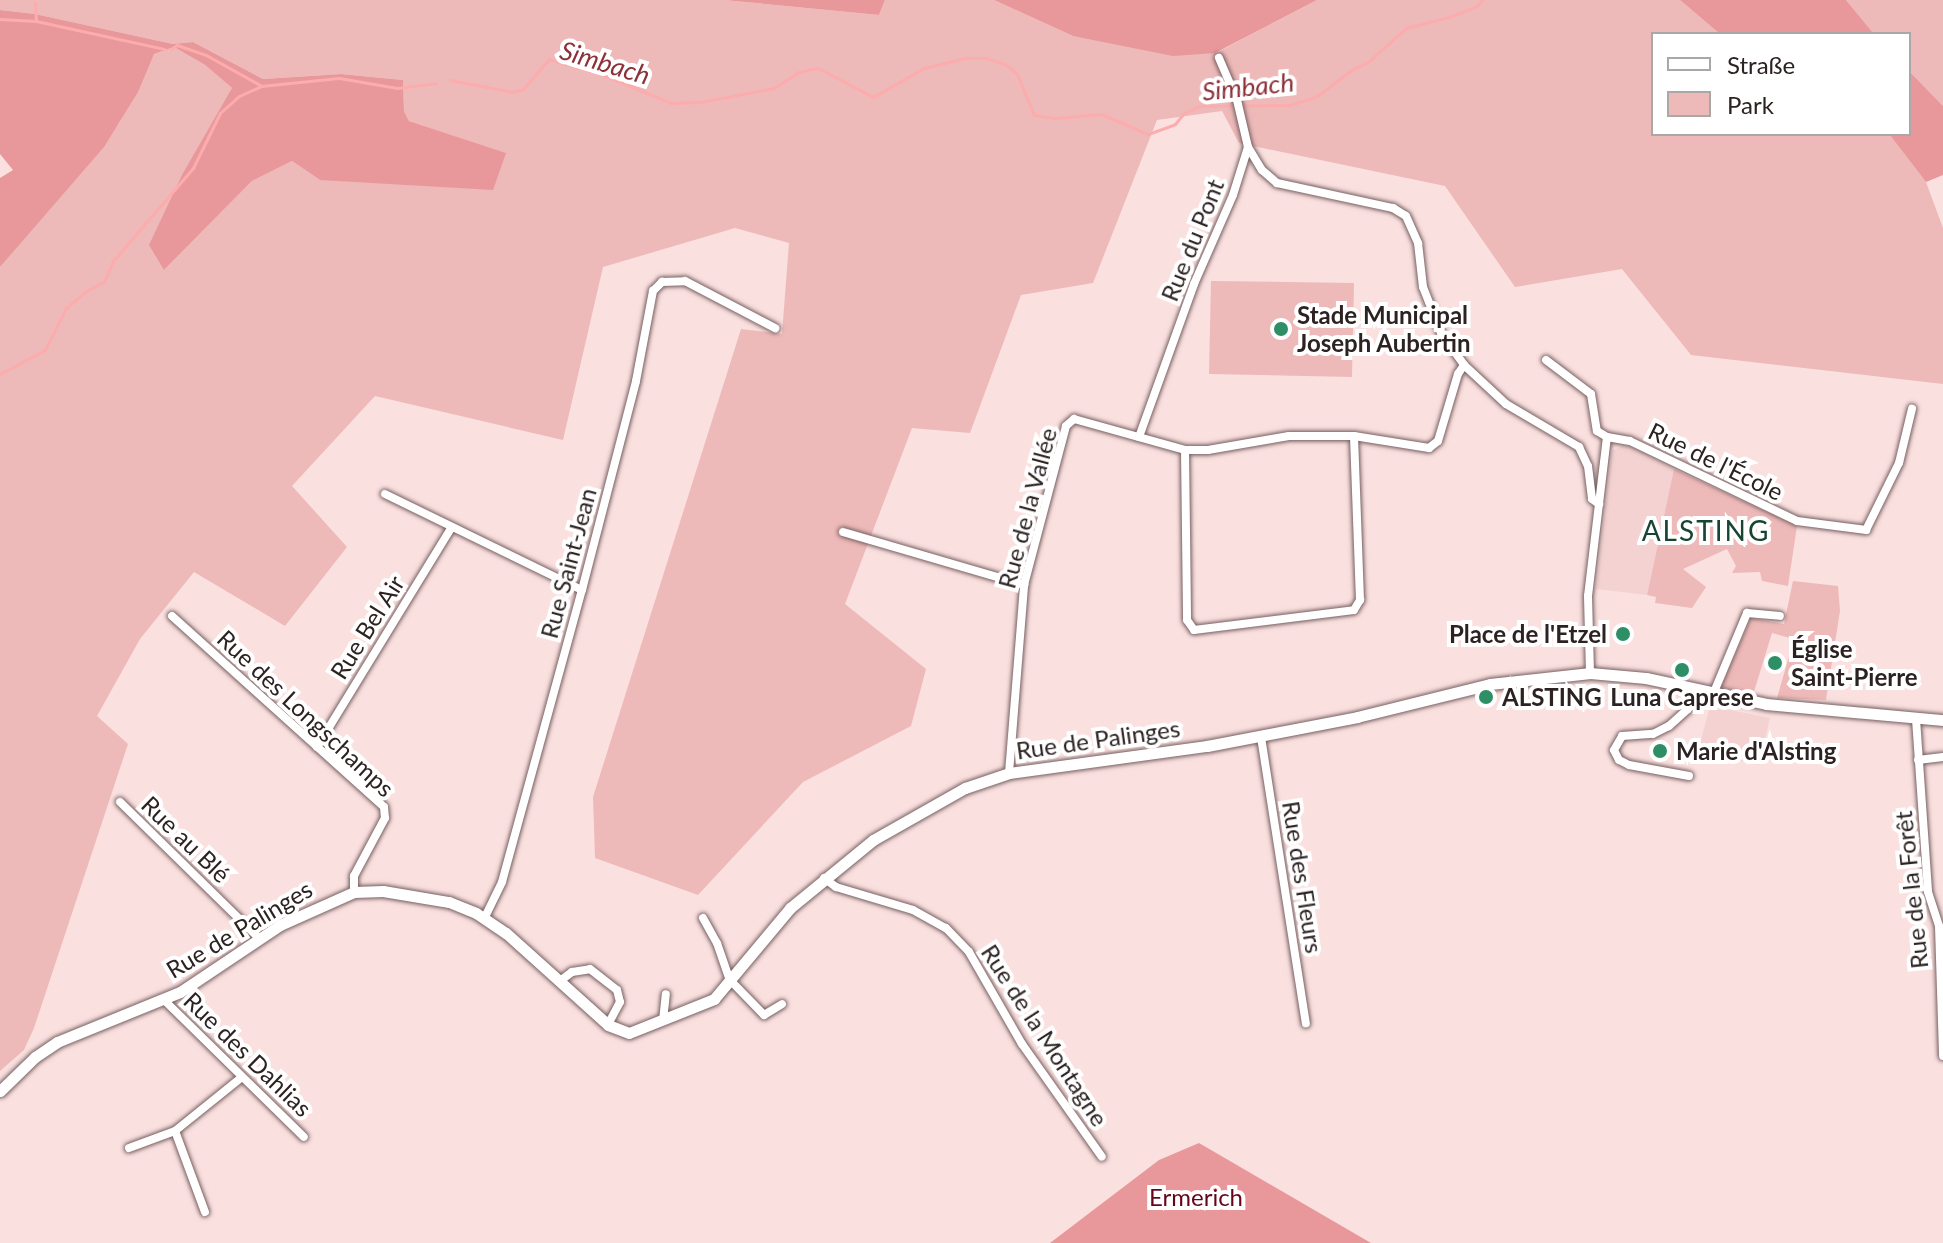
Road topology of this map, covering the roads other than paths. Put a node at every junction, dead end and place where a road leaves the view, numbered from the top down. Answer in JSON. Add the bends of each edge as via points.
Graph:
{"nodes":[{"id":1,"x":1219,"y":58,"type":"dead end"},
{"id":2,"x":1248,"y":147,"type":"junction"},
{"id":3,"x":775,"y":328,"type":"dead end"},
{"id":4,"x":1546,"y":360,"type":"dead end"},
{"id":5,"x":1464,"y":365,"type":"junction"},
{"id":6,"x":1912,"y":409,"type":"dead end"},
{"id":7,"x":1354,"y":436,"type":"junction"},
{"id":8,"x":1139,"y":437,"type":"junction"},
{"id":9,"x":1607,"y":437,"type":"junction"},
{"id":10,"x":1185,"y":450,"type":"junction"},
{"id":11,"x":385,"y":494,"type":"dead end"},
{"id":12,"x":1599,"y":504,"type":"junction"},
{"id":13,"x":452,"y":527,"type":"junction"},
{"id":14,"x":843,"y":532,"type":"dead end"},
{"id":15,"x":1024,"y":585,"type":"junction"},
{"id":16,"x":582,"y":590,"type":"junction"},
{"id":17,"x":172,"y":616,"type":"dead end"},
{"id":18,"x":1780,"y":616,"type":"dead end"},
{"id":19,"x":1590,"y":673,"type":"junction"},
{"id":20,"x":1696,"y":689,"type":"junction"},
{"id":21,"x":1714,"y":692,"type":"junction"},
{"id":22,"x":1916,"y":719,"type":"junction"},
{"id":23,"x":1943,"y":720,"type":"edge"},
{"id":24,"x":1261,"y":737,"type":"junction"},
{"id":25,"x":317,"y":747,"type":"junction"},
{"id":26,"x":1943,"y":757,"type":"edge"},
{"id":27,"x":1918,"y":760,"type":"junction"},
{"id":28,"x":1009,"y":773,"type":"junction"},
{"id":29,"x":1689,"y":776,"type":"dead end"},
{"id":30,"x":120,"y":802,"type":"dead end"},
{"id":31,"x":823,"y":877,"type":"junction"},
{"id":32,"x":354,"y":892,"type":"junction"},
{"id":33,"x":485,"y":917,"type":"junction"},
{"id":34,"x":703,"y":918,"type":"dead end"},
{"id":35,"x":259,"y":938,"type":"junction"},
{"id":36,"x":730,"y":980,"type":"junction"},
{"id":37,"x":560,"y":981,"type":"junction"},
{"id":38,"x":666,"y":994,"type":"dead end"},
{"id":39,"x":163,"y":999,"type":"junction"},
{"id":40,"x":782,"y":1004,"type":"dead end"},
{"id":41,"x":663,"y":1022,"type":"junction"},
{"id":42,"x":1306,"y":1023,"type":"dead end"},
{"id":43,"x":608,"y":1025,"type":"junction"},
{"id":44,"x":1943,"y":1056,"type":"edge"},
{"id":45,"x":241,"y":1078,"type":"junction"},
{"id":46,"x":0,"y":1091,"type":"edge"},
{"id":47,"x":175,"y":1131,"type":"junction"},
{"id":48,"x":304,"y":1137,"type":"dead end"},
{"id":49,"x":129,"y":1148,"type":"dead end"},
{"id":50,"x":1102,"y":1157,"type":"dead end"},
{"id":51,"x":205,"y":1212,"type":"dead end"}],
"edges":[{"from":1,"to":2,"type":"street"},
{"from":2,"to":5,"type":"street","via":[[1277,183],[1378,204],[1406,216],[1441,333]]},
{"from":2,"to":8,"type":"street","name":"Rue du Pont"},
{"from":3,"to":16,"type":"street","name":"Rue Saint-Jean","via":[[685,281],[662,282],[653,291],[636,381]]},
{"from":4,"to":9,"type":"street","via":[[1591,394],[1597,431]]},
{"from":5,"to":7,"type":"street","name":"Rue de la Vallée","via":[[1438,441],[1429,448]]},
{"from":5,"to":12,"type":"street","via":[[1506,404],[1579,447],[1588,466],[1592,499]]},
{"from":6,"to":9,"type":"street","name":"Rue de l'École","via":[[1899,463],[1866,530],[1797,521],[1630,441]]},
{"from":7,"to":10,"type":"street","name":"Rue de la Vallée","via":[[1289,436]]},
{"from":7,"to":10,"type":"street","via":[[1360,600],[1354,610],[1194,630],[1187,620]]},
{"from":8,"to":10,"type":"street","name":"Rue de la Vallée"},
{"from":8,"to":15,"type":"street","name":"Rue de la Vallée","via":[[1074,419],[1066,426]]},
{"from":9,"to":12,"type":"street"},
{"from":11,"to":13,"type":"street"},
{"from":12,"to":19,"type":"street","via":[[1588,596]]},
{"from":13,"to":16,"type":"street"},
{"from":13,"to":25,"type":"street","name":"Rue Bel Air"},
{"from":14,"to":15,"type":"street"},
{"from":15,"to":28,"type":"street","name":"Rue de la Vallée"},
{"from":16,"to":33,"type":"street","name":"Rue Saint-Jean","via":[[502,882]]},
{"from":17,"to":25,"type":"street","name":"Rue des Longschamps"},
{"from":18,"to":21,"type":"street","via":[[1747,613]]},
{"from":19,"to":20,"type":"main road","name":"Rue de Palinges"},
{"from":19,"to":24,"type":"main road","name":"Rue de Palinges","via":[[1539,677]]},
{"from":20,"to":21,"type":"main road","name":"Rue de Palinges"},
{"from":20,"to":29,"type":"street","via":[[1688,709],[1669,726],[1653,734],[1622,736],[1614,750],[1629,765]]},
{"from":21,"to":22,"type":"main road","name":"Rue de Palinges","via":[[1766,704]]},
{"from":22,"to":23,"type":"main road","name":"Rue de Palinges"},
{"from":22,"to":27,"type":"street","name":"Rue de la Forêt"},
{"from":24,"to":28,"type":"main road","name":"Rue de Palinges"},
{"from":24,"to":42,"type":"street","name":"Rue des Fleurs"},
{"from":25,"to":32,"type":"street","name":"Rue des Longschamps","via":[[384,807],[385,818],[354,876]]},
{"from":26,"to":27,"type":"street"},
{"from":27,"to":44,"type":"street","name":"Rue de la Forêt","via":[[1928,892],[1939,926]]},
{"from":28,"to":31,"type":"main road","name":"Rue de Palinges","via":[[905,818]]},
{"from":30,"to":35,"type":"street","name":"Rue au Blé"},
{"from":31,"to":36,"type":"main road","name":"Rue de Palinges"},
{"from":31,"to":50,"type":"street","name":"Rue de la Montagne","via":[[836,887],[913,910],[946,928],[969,952],[1022,1044]]},
{"from":32,"to":33,"type":"main road","name":"Rue de Palinges","via":[[383,891],[449,902]]},
{"from":32,"to":35,"type":"main road","name":"Rue de Palinges"},
{"from":33,"to":37,"type":"main road","name":"Rue de Palinges"},
{"from":34,"to":36,"type":"street"},
{"from":35,"to":39,"type":"main road","name":"Rue de Palinges"},
{"from":36,"to":40,"type":"street","via":[[764,1015]]},
{"from":36,"to":41,"type":"main road","name":"Rue de Palinges","via":[[707,1004]]},
{"from":37,"to":43,"type":"main road","name":"Rue de Palinges"},
{"from":37,"to":43,"type":"street","via":[[590,969],[617,990],[620,1002]]},
{"from":38,"to":41,"type":"street"},
{"from":39,"to":45,"type":"street","name":"Rue des Dahlias"},
{"from":39,"to":46,"type":"main road","name":"Rue de Palinges","via":[[81,1029],[35,1057]]},
{"from":41,"to":43,"type":"main road","name":"Rue de Palinges","via":[[629,1033]]},
{"from":45,"to":47,"type":"street"},
{"from":45,"to":48,"type":"street","name":"Rue des Dahlias"},
{"from":47,"to":49,"type":"street"},
{"from":47,"to":51,"type":"street"}]}
